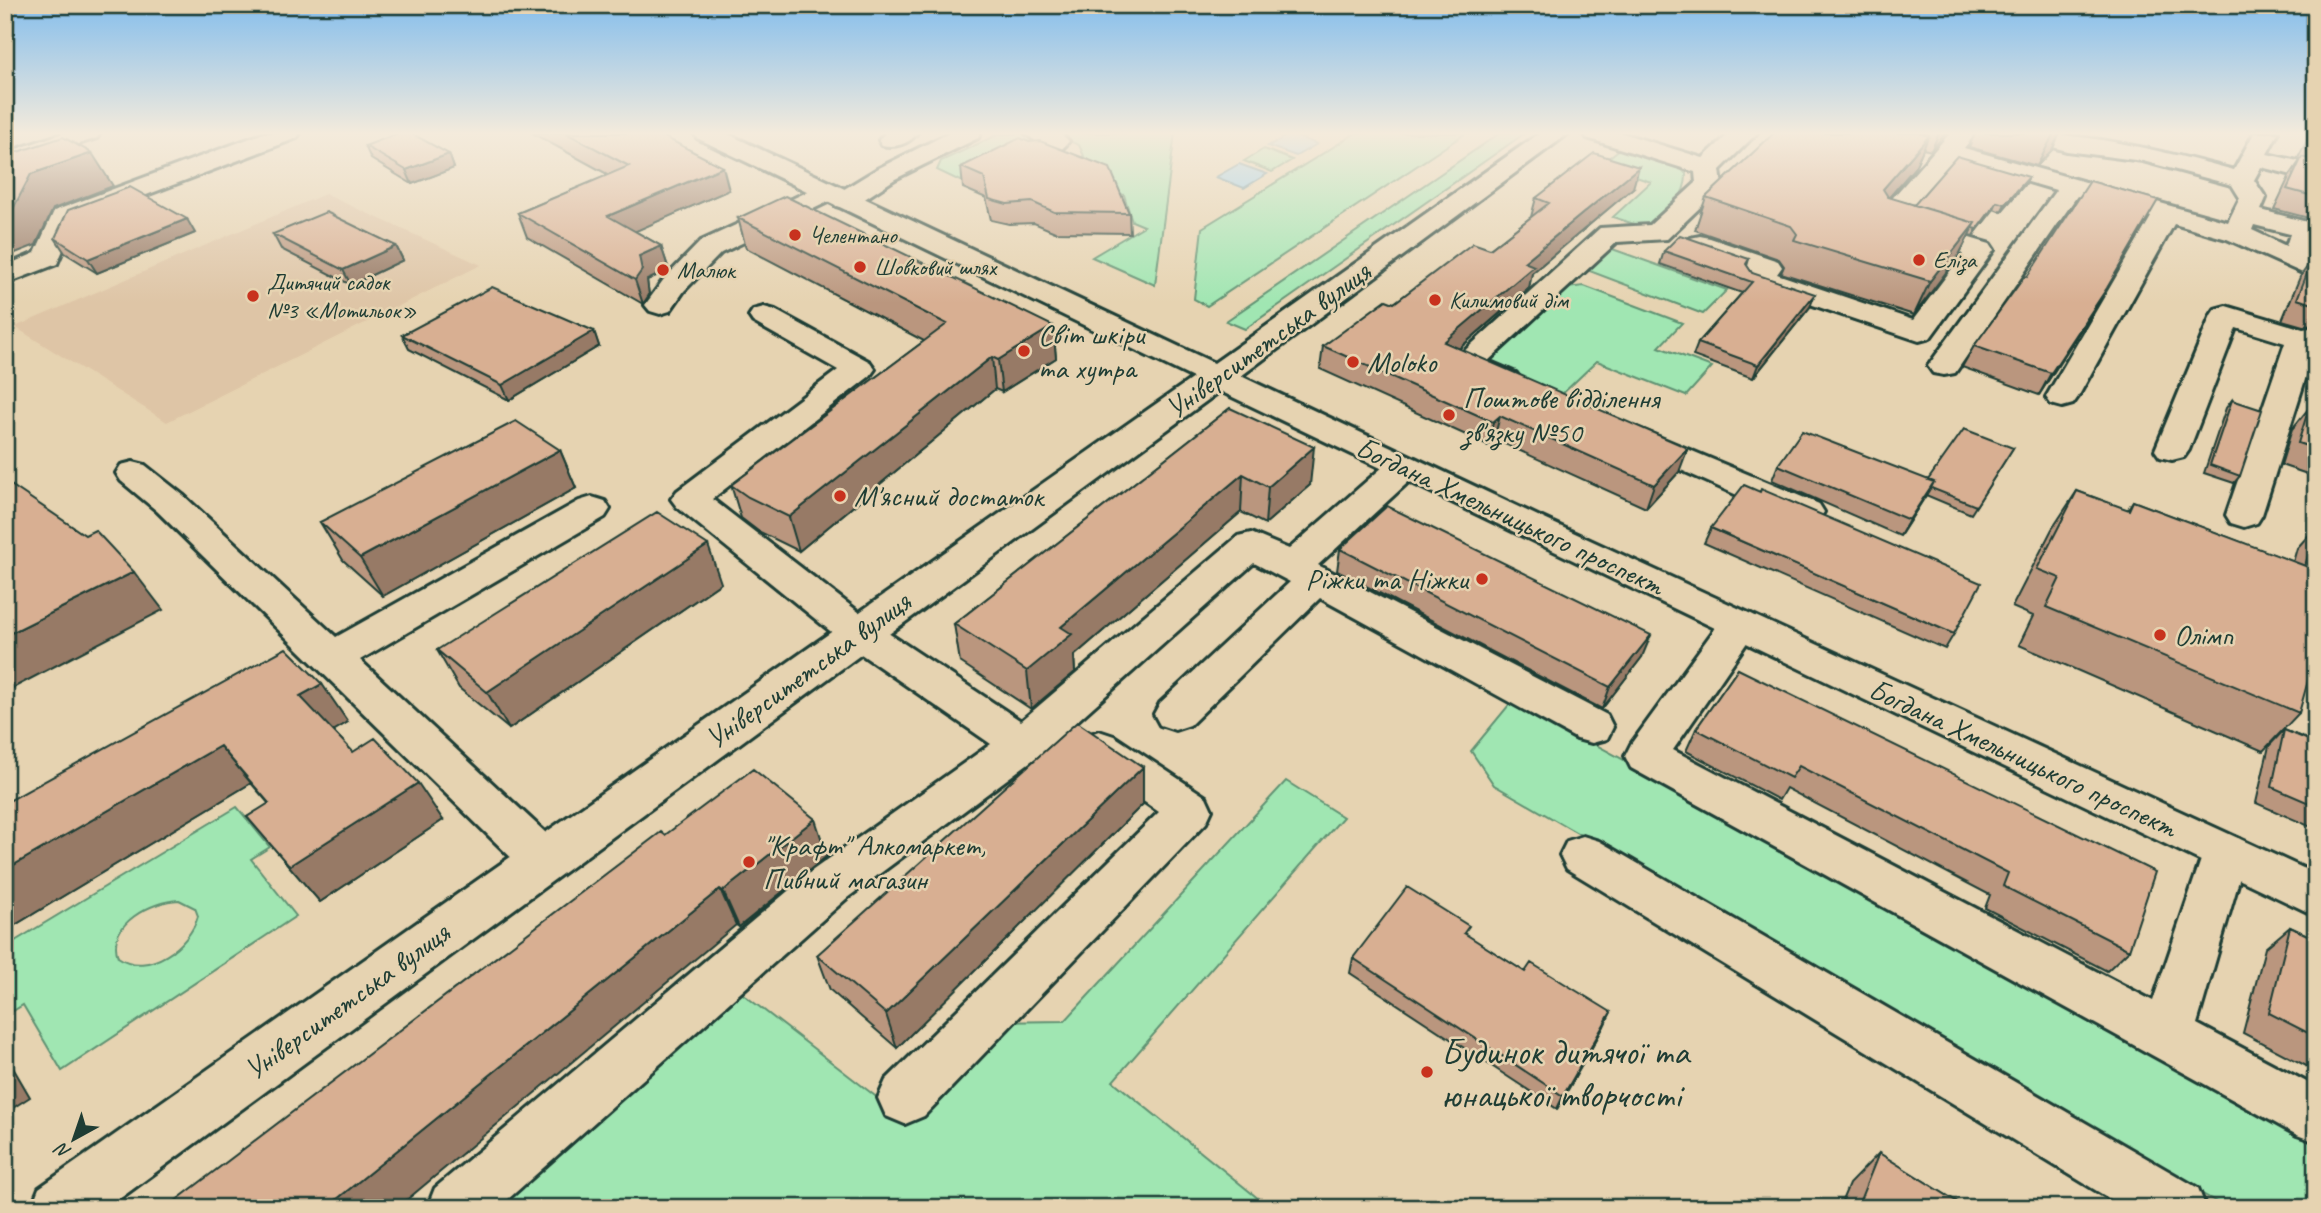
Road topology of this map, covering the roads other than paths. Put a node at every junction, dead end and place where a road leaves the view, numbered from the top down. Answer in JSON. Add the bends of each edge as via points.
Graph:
{"nodes":[{"id":1,"x":136,"y":190,"type":"edge"},
{"id":2,"x":824,"y":190,"type":"edge"},
{"id":3,"x":851,"y":190,"type":"edge"},
{"id":4,"x":1478,"y":190,"type":"edge"},
{"id":5,"x":1704,"y":190,"type":"edge"},
{"id":6,"x":1913,"y":190,"type":"edge"},
{"id":7,"x":2069,"y":190,"type":"edge"},
{"id":8,"x":2085,"y":190,"type":"edge"},
{"id":9,"x":2247,"y":190,"type":"edge"},
{"id":10,"x":837,"y":196,"type":"junction"},
{"id":11,"x":2167,"y":213,"type":"junction"},
{"id":12,"x":2241,"y":224,"type":"junction"},
{"id":13,"x":1660,"y":230,"type":"junction"},
{"id":14,"x":2305,"y":266,"type":"edge"},
{"id":15,"x":6,"y":276,"type":"edge"},
{"id":16,"x":660,"y":305,"type":"dead end"},
{"id":17,"x":764,"y":316,"type":"dead end"},
{"id":18,"x":2309,"y":337,"type":"edge"},
{"id":19,"x":1944,"y":366,"type":"dead end"},
{"id":20,"x":1216,"y":377,"type":"junction"},
{"id":21,"x":1529,"y":390,"type":"edge"},
{"id":22,"x":2062,"y":397,"type":"dead end"},
{"id":23,"x":1603,"y":423,"type":"edge"},
{"id":24,"x":2172,"y":450,"type":"dead end"},
{"id":25,"x":1404,"y":467,"type":"junction"},
{"id":26,"x":133,"y":473,"type":"dead end"},
{"id":27,"x":592,"y":509,"type":"dead end"},
{"id":28,"x":2244,"y":515,"type":"dead end"},
{"id":29,"x":1837,"y":525,"type":"edge"},
{"id":30,"x":1304,"y":574,"type":"junction"},
{"id":31,"x":1739,"y":625,"type":"junction"},
{"id":32,"x":859,"y":634,"type":"junction"},
{"id":33,"x":305,"y":650,"type":"junction"},
{"id":34,"x":1175,"y":714,"type":"dead end"},
{"id":35,"x":1592,"y":727,"type":"dead end"},
{"id":36,"x":1038,"y":730,"type":"junction"},
{"id":37,"x":2224,"y":853,"type":"junction"},
{"id":38,"x":1583,"y":855,"type":"dead end"},
{"id":39,"x":544,"y":860,"type":"junction"},
{"id":40,"x":2316,"y":896,"type":"edge"},
{"id":41,"x":2168,"y":1035,"type":"junction"},
{"id":42,"x":905,"y":1098,"type":"dead end"},
{"id":43,"x":2316,"y":1116,"type":"edge"},
{"id":44,"x":59,"y":1208,"type":"edge"},
{"id":45,"x":455,"y":1208,"type":"edge"},
{"id":46,"x":2178,"y":1208,"type":"edge"}],
"edges":[{"from":1,"to":15,"type":"main road","via":[[62,217],[47,258]]},
{"from":2,"to":10,"type":"main road","name":"Богдана Хмельницького проспект"},
{"from":3,"to":10,"type":"main road"},
{"from":4,"to":20,"type":"main road","name":"Університетська вулиця"},
{"from":5,"to":13,"type":"main road"},
{"from":6,"to":13,"type":"main road","via":[[1885,221],[1980,250],[1919,332],[1758,277],[1768,267]]},
{"from":7,"to":19,"type":"main road"},
{"from":8,"to":11,"type":"main road"},
{"from":9,"to":12,"type":"main road","via":[[2253,198]]},
{"from":10,"to":16,"type":"main road","via":[[711,247]]},
{"from":10,"to":20,"type":"main road","name":"Богдана Хмельницького проспект"},
{"from":11,"to":12,"type":"main road"},
{"from":11,"to":22,"type":"main road"},
{"from":12,"to":14,"type":"main road"},
{"from":13,"to":21,"type":"main road","via":[[1610,234],[1467,363]]},
{"from":17,"to":32,"type":"main road","via":[[859,369],[689,499]]},
{"from":18,"to":24,"type":"main road","via":[[2226,315]]},
{"from":18,"to":28,"type":"main road"},
{"from":20,"to":25,"type":"main road","name":"Богдана Хмельницького проспект"},
{"from":20,"to":32,"type":"main road","name":"Університетська вулиця"},
{"from":23,"to":29,"type":"main road"},
{"from":25,"to":30,"type":"main road"},
{"from":25,"to":31,"type":"main road","name":"Богдана Хмельницького проспект"},
{"from":26,"to":33,"type":"main road","via":[[170,503]]},
{"from":27,"to":33,"type":"main road"},
{"from":30,"to":34,"type":"main road"},
{"from":30,"to":35,"type":"main road"},
{"from":30,"to":36,"type":"main road","via":[[1251,545]]},
{"from":31,"to":37,"type":"main road","name":"Богдана Хмельницького проспект"},
{"from":31,"to":41,"type":"main road","via":[[1646,757]]},
{"from":32,"to":36,"type":"main road"},
{"from":32,"to":39,"type":"main road","name":"Університетська вулиця"},
{"from":33,"to":39,"type":"main road"},
{"from":36,"to":42,"type":"main road","via":[[1190,810]]},
{"from":36,"to":45,"type":"main road","via":[[831,884]]},
{"from":37,"to":40,"type":"main road","name":"Богдана Хмельницького проспект"},
{"from":37,"to":41,"type":"main road"},
{"from":38,"to":46,"type":"main road"},
{"from":39,"to":44,"type":"main road","name":"Університетська вулиця"},
{"from":41,"to":43,"type":"main road"}]}
